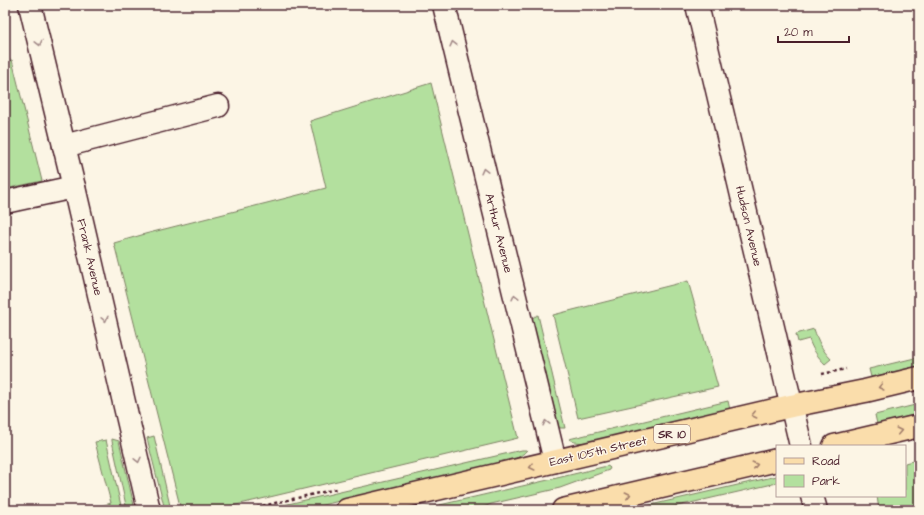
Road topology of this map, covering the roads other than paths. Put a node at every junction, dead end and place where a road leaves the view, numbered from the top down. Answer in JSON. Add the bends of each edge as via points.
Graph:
{"nodes":[{"id":1,"x":30,"y":5,"type":"edge"},
{"id":2,"x":444,"y":5,"type":"edge"},
{"id":3,"x":697,"y":5,"type":"edge"},
{"id":4,"x":218,"y":106,"type":"dead end"},
{"id":5,"x":64,"y":146,"type":"junction"},
{"id":6,"x":74,"y":187,"type":"junction"},
{"id":7,"x":5,"y":202,"type":"edge"},
{"id":8,"x":919,"y":378,"type":"edge"},
{"id":9,"x":791,"y":406,"type":"junction"},
{"id":10,"x":919,"y":426,"type":"edge"},
{"id":11,"x":801,"y":445,"type":"edge"},
{"id":12,"x":838,"y":445,"type":"edge"},
{"id":13,"x":776,"y":460,"type":"edge"},
{"id":14,"x":555,"y":461,"type":"junction"},
{"id":15,"x":812,"y":497,"type":"edge"},
{"id":16,"x":149,"y":510,"type":"edge"},
{"id":17,"x":347,"y":510,"type":"edge"},
{"id":18,"x":563,"y":510,"type":"edge"},
{"id":19,"x":816,"y":510,"type":"edge"}],
"edges":[{"from":1,"to":5,"type":"street","name":"Frank Avenue","one_way":true},
{"from":14,"to":2,"type":"street","name":"Arthur Avenue","one_way":true},
{"from":3,"to":9,"type":"street","name":"Hudson Avenue"},
{"from":4,"to":5,"type":"street"},
{"from":5,"to":6,"type":"street","name":"Frank Avenue"},
{"from":6,"to":7,"type":"street"},
{"from":6,"to":16,"type":"street","name":"Frank Avenue","one_way":true},
{"from":8,"to":9,"type":"main road","name":"East 105th Street","number":"SR 10","one_way":true},
{"from":9,"to":11,"type":"street","name":"Hudson Avenue"},
{"from":9,"to":14,"type":"main road","name":"East 105th Street","number":"SR 10","one_way":true},
{"from":12,"to":10,"type":"main road","one_way":true},
{"from":18,"to":13,"type":"main road","one_way":true},
{"from":14,"to":17,"type":"main road","name":"East 105th Street","number":"SR 10","one_way":true},
{"from":15,"to":19,"type":"street"}]}
